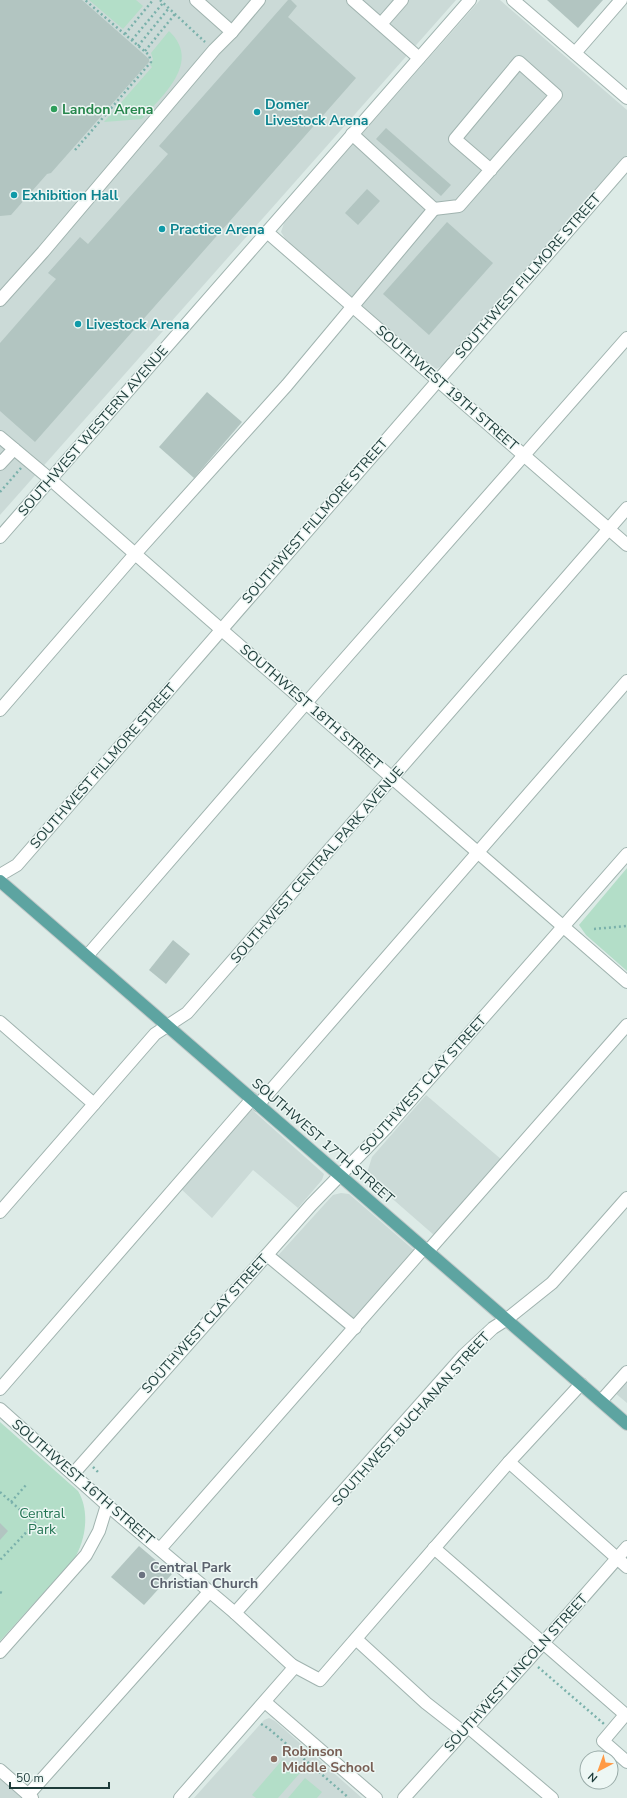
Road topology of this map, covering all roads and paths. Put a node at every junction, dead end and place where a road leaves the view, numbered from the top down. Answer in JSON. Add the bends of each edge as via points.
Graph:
{"nodes":[{"id":1,"x":85,"y":0,"type":"edge"},
{"id":2,"x":153,"y":0,"type":"edge"},
{"id":3,"x":160,"y":0,"type":"edge"},
{"id":4,"x":196,"y":0,"type":"edge"},
{"id":5,"x":259,"y":0,"type":"edge"},
{"id":6,"x":353,"y":0,"type":"edge"},
{"id":7,"x":402,"y":0,"type":"edge"},
{"id":8,"x":470,"y":0,"type":"edge"},
{"id":9,"x":513,"y":0,"type":"edge"},
{"id":10,"x":621,"y":0,"type":"edge"},
{"id":11,"x":163,"y":3,"type":"junction"},
{"id":12,"x":169,"y":8,"type":"junction"},
{"id":13,"x":175,"y":14,"type":"junction"},
{"id":14,"x":381,"y":24,"type":"junction"},
{"id":15,"x":232,"y":32,"type":"junction"},
{"id":16,"x":125,"y":34,"type":"junction"},
{"id":17,"x":132,"y":40,"type":"junction"},
{"id":18,"x":138,"y":46,"type":"junction"},
{"id":19,"x":214,"y":50,"type":"junction"},
{"id":20,"x":145,"y":51,"type":"junction"},
{"id":21,"x":574,"y":53,"type":"junction"},
{"id":22,"x":419,"y":58,"type":"junction"},
{"id":23,"x":627,"y":98,"type":"edge"},
{"id":24,"x":352,"y":134,"type":"junction"},
{"id":25,"x":75,"y":150,"type":"dead end"},
{"id":26,"x":627,"y":163,"type":"edge"},
{"id":27,"x":491,"y":170,"type":"junction"},
{"id":28,"x":434,"y":209,"type":"junction"},
{"id":29,"x":267,"y":232,"type":"junction"},
{"id":30,"x":0,"y":300,"type":"edge"},
{"id":31,"x":352,"y":306,"type":"junction"},
{"id":32,"x":627,"y":338,"type":"edge"},
{"id":33,"x":437,"y":380,"type":"junction"},
{"id":34,"x":0,"y":437,"type":"edge"},
{"id":35,"x":14,"y":448,"type":"junction"},
{"id":36,"x":524,"y":455,"type":"junction"},
{"id":37,"x":0,"y":464,"type":"edge"},
{"id":38,"x":22,"y":467,"type":"dead end"},
{"id":39,"x":50,"y":479,"type":"junction"},
{"id":40,"x":0,"y":492,"type":"edge"},
{"id":41,"x":627,"y":508,"type":"edge"},
{"id":42,"x":609,"y":529,"type":"junction"},
{"id":43,"x":0,"y":536,"type":"edge"},
{"id":44,"x":627,"y":544,"type":"edge"},
{"id":45,"x":135,"y":554,"type":"junction"},
{"id":46,"x":221,"y":629,"type":"junction"},
{"id":47,"x":627,"y":681,"type":"edge"},
{"id":48,"x":306,"y":703,"type":"junction"},
{"id":49,"x":0,"y":710,"type":"edge"},
{"id":50,"x":393,"y":778,"type":"junction"},
{"id":51,"x":478,"y":852,"type":"junction"},
{"id":52,"x":627,"y":854,"type":"edge"},
{"id":53,"x":0,"y":874,"type":"edge"},
{"id":54,"x":0,"y":881,"type":"edge"},
{"id":55,"x":564,"y":926,"type":"junction"},
{"id":56,"x":627,"y":926,"type":"edge"},
{"id":57,"x":594,"y":929,"type":"dead end"},
{"id":58,"x":87,"y":956,"type":"junction"},
{"id":59,"x":627,"y":982,"type":"edge"},
{"id":60,"x":0,"y":1023,"type":"edge"},
{"id":61,"x":627,"y":1025,"type":"edge"},
{"id":62,"x":168,"y":1027,"type":"junction"},
{"id":63,"x":255,"y":1102,"type":"junction"},
{"id":64,"x":94,"y":1104,"type":"junction"},
{"id":65,"x":341,"y":1176,"type":"junction"},
{"id":66,"x":627,"y":1198,"type":"edge"},
{"id":67,"x":0,"y":1212,"type":"edge"},
{"id":68,"x":426,"y":1250,"type":"junction"},
{"id":69,"x":267,"y":1255,"type":"junction"},
{"id":70,"x":507,"y":1320,"type":"junction"},
{"id":71,"x":355,"y":1328,"type":"junction"},
{"id":72,"x":627,"y":1372,"type":"edge"},
{"id":73,"x":581,"y":1384,"type":"junction"},
{"id":74,"x":0,"y":1388,"type":"edge"},
{"id":75,"x":601,"y":1402,"type":"junction"},
{"id":76,"x":0,"y":1409,"type":"edge"},
{"id":77,"x":627,"y":1424,"type":"edge"},
{"id":78,"x":86,"y":1460,"type":"junction"},
{"id":79,"x":509,"y":1462,"type":"junction"},
{"id":80,"x":99,"y":1472,"type":"dead end"},
{"id":81,"x":73,"y":1474,"type":"junction"},
{"id":82,"x":26,"y":1485,"type":"dead end"},
{"id":83,"x":0,"y":1492,"type":"edge"},
{"id":84,"x":11,"y":1502,"type":"junction"},
{"id":85,"x":107,"y":1505,"type":"junction"},
{"id":86,"x":627,"y":1547,"type":"edge"},
{"id":87,"x":434,"y":1548,"type":"junction"},
{"id":88,"x":160,"y":1549,"type":"junction"},
{"id":89,"x":617,"y":1558,"type":"junction"},
{"id":90,"x":0,"y":1560,"type":"edge"},
{"id":91,"x":627,"y":1567,"type":"edge"},
{"id":92,"x":210,"y":1591,"type":"junction"},
{"id":93,"x":235,"y":1613,"type":"junction"},
{"id":94,"x":356,"y":1639,"type":"junction"},
{"id":95,"x":543,"y":1643,"type":"junction"},
{"id":96,"x":0,"y":1652,"type":"edge"},
{"id":97,"x":529,"y":1659,"type":"junction"},
{"id":98,"x":292,"y":1665,"type":"junction"},
{"id":99,"x":265,"y":1702,"type":"junction"},
{"id":100,"x":626,"y":1715,"type":"edge"},
{"id":101,"x":252,"y":1716,"type":"junction"},
{"id":102,"x":466,"y":1730,"type":"junction"},
{"id":103,"x":612,"y":1730,"type":"junction"},
{"id":104,"x":627,"y":1762,"type":"edge"},
{"id":105,"x":0,"y":1770,"type":"edge"},
{"id":106,"x":30,"y":1796,"type":"edge"},
{"id":107,"x":180,"y":1798,"type":"edge"},
{"id":108,"x":349,"y":1798,"type":"edge"},
{"id":109,"x":376,"y":1798,"type":"edge"},
{"id":110,"x":404,"y":1798,"type":"edge"},
{"id":111,"x":552,"y":1798,"type":"edge"}],
"edges":[{"from":1,"to":16,"type":"path"},
{"from":2,"to":16,"type":"path"},
{"from":3,"to":11,"type":"path"},
{"from":4,"to":15,"type":"street"},
{"from":5,"to":15,"type":"street"},
{"from":6,"to":14,"type":"street"},
{"from":7,"to":14,"type":"street"},
{"from":8,"to":22,"type":"street","name":"SOUTHWEST WESTERN AVENUE"},
{"from":9,"to":21,"type":"street"},
{"from":10,"to":21,"type":"street"},
{"from":11,"to":12,"type":"path"},
{"from":11,"to":17,"type":"path"},
{"from":12,"to":13,"type":"path"},
{"from":12,"to":18,"type":"path"},
{"from":13,"to":19,"type":"path"},
{"from":13,"to":20,"type":"path"},
{"from":14,"to":22,"type":"street"},
{"from":15,"to":19,"type":"street"},
{"from":16,"to":17,"type":"path"},
{"from":17,"to":18,"type":"path"},
{"from":18,"to":20,"type":"path"},
{"from":19,"to":30,"type":"street"},
{"from":20,"to":25,"type":"path","via":[[151,59],[149,65]]},
{"from":21,"to":23,"type":"street"},
{"from":22,"to":24,"type":"street","name":"SOUTHWEST WESTERN AVENUE"},
{"from":24,"to":28,"type":"street"},
{"from":24,"to":29,"type":"street","name":"SOUTHWEST WESTERN AVENUE"},
{"from":26,"to":33,"type":"street","name":"SOUTHWEST FILLMORE STREET"},
{"from":27,"to":27,"type":"street","via":[[556,94],[519,62],[455,139]]},
{"from":27,"to":28,"type":"street","via":[[459,206]]},
{"from":28,"to":31,"type":"street"},
{"from":29,"to":31,"type":"street","name":"SOUTHWEST 19TH STREET"},
{"from":29,"to":39,"type":"street","name":"SOUTHWEST WESTERN AVENUE"},
{"from":31,"to":33,"type":"street","name":"SOUTHWEST 19TH STREET"},
{"from":31,"to":45,"type":"street","via":[[287,385]]},
{"from":32,"to":36,"type":"street"},
{"from":33,"to":36,"type":"street","name":"SOUTHWEST 19TH STREET"},
{"from":33,"to":46,"type":"street","name":"SOUTHWEST FILLMORE STREET"},
{"from":34,"to":35,"type":"street","name":"SOUTHWEST 18TH STREET"},
{"from":35,"to":37,"type":"street"},
{"from":35,"to":39,"type":"street","name":"SOUTHWEST 18TH STREET"},
{"from":36,"to":42,"type":"street","name":"SOUTHWEST 19TH STREET"},
{"from":36,"to":48,"type":"street"},
{"from":38,"to":40,"type":"path"},
{"from":39,"to":43,"type":"street","name":"SOUTHWEST WESTERN AVENUE"},
{"from":39,"to":45,"type":"street","name":"SOUTHWEST 18TH STREET"},
{"from":41,"to":42,"type":"street","name":"SOUTHWEST CENTRAL PARK AVENUE"},
{"from":42,"to":44,"type":"street","name":"SOUTHWEST 19TH STREET"},
{"from":42,"to":50,"type":"street","name":"SOUTHWEST CENTRAL PARK AVENUE"},
{"from":45,"to":46,"type":"street","name":"SOUTHWEST 18TH STREET"},
{"from":45,"to":49,"type":"street"},
{"from":46,"to":48,"type":"street","name":"SOUTHWEST 18TH STREET"},
{"from":46,"to":53,"type":"street","name":"SOUTHWEST FILLMORE STREET","via":[[17,865]]},
{"from":47,"to":51,"type":"street"},
{"from":48,"to":50,"type":"street","name":"SOUTHWEST 18TH STREET"},
{"from":48,"to":58,"type":"street"},
{"from":50,"to":51,"type":"street","name":"SOUTHWEST 18TH STREET"},
{"from":50,"to":62,"type":"street","name":"SOUTHWEST CENTRAL PARK AVENUE","via":[[187,1013]]},
{"from":51,"to":55,"type":"street","name":"SOUTHWEST 18TH STREET"},
{"from":51,"to":63,"type":"street"},
{"from":52,"to":55,"type":"street","name":"SOUTHWEST CLAY STREET"},
{"from":54,"to":58,"type":"main road","name":"SOUTHWEST 17TH STREET"},
{"from":55,"to":59,"type":"street","name":"SOUTHWEST 18TH STREET"},
{"from":55,"to":65,"type":"street","name":"SOUTHWEST CLAY STREET"},
{"from":56,"to":57,"type":"path"},
{"from":58,"to":62,"type":"main road","name":"SOUTHWEST 17TH STREET"},
{"from":60,"to":64,"type":"street"},
{"from":61,"to":68,"type":"street"},
{"from":62,"to":63,"type":"main road","name":"SOUTHWEST 17TH STREET"},
{"from":62,"to":64,"type":"street","name":"SOUTHWEST CENTRAL PARK AVENUE","via":[[155,1034]]},
{"from":63,"to":65,"type":"main road","name":"SOUTHWEST 17TH STREET"},
{"from":63,"to":74,"type":"street"},
{"from":64,"to":67,"type":"street","name":"SOUTHWEST CENTRAL PARK AVENUE"},
{"from":65,"to":68,"type":"main road","name":"SOUTHWEST 17TH STREET"},
{"from":65,"to":69,"type":"street","name":"SOUTHWEST CLAY STREET","via":[[311,1205]]},
{"from":66,"to":70,"type":"street","name":"SOUTHWEST BUCHANAN STREET","via":[[562,1273]]},
{"from":68,"to":70,"type":"main road","name":"SOUTHWEST 17TH STREET"},
{"from":68,"to":71,"type":"street"},
{"from":69,"to":71,"type":"street"},
{"from":69,"to":78,"type":"street","name":"SOUTHWEST CLAY STREET"},
{"from":70,"to":73,"type":"main road","name":"SOUTHWEST 17TH STREET"},
{"from":70,"to":93,"type":"street","name":"SOUTHWEST BUCHANAN STREET","via":[[493,1328],[464,1356]]},
{"from":71,"to":88,"type":"street"},
{"from":72,"to":75,"type":"street"},
{"from":73,"to":75,"type":"main road","name":"SOUTHWEST 17TH STREET"},
{"from":73,"to":79,"type":"street"},
{"from":75,"to":77,"type":"main road","name":"SOUTHWEST 17TH STREET"},
{"from":76,"to":81,"type":"street","name":"SOUTHWEST 16TH STREET"},
{"from":78,"to":80,"type":"path"},
{"from":78,"to":81,"type":"street","name":"SOUTHWEST CLAY STREET"},
{"from":79,"to":87,"type":"street"},
{"from":79,"to":89,"type":"street"},
{"from":81,"to":85,"type":"street","name":"SOUTHWEST 16TH STREET"},
{"from":82,"to":84,"type":"path"},
{"from":83,"to":84,"type":"path"},
{"from":84,"to":90,"type":"path","via":[[35,1523]]},
{"from":85,"to":88,"type":"street","name":"SOUTHWEST 16TH STREET"},
{"from":85,"to":96,"type":"street","via":[[99,1531],[86,1555]]},
{"from":86,"to":89,"type":"street","name":"SOUTHWEST LINCOLN STREET"},
{"from":87,"to":94,"type":"street"},
{"from":87,"to":95,"type":"street"},
{"from":88,"to":92,"type":"street","name":"SOUTHWEST 16TH STREET"},
{"from":89,"to":91,"type":"street"},
{"from":89,"to":95,"type":"street","name":"SOUTHWEST LINCOLN STREET"},
{"from":92,"to":93,"type":"street","name":"SOUTHWEST 16TH STREET"},
{"from":92,"to":106,"type":"street"},
{"from":93,"to":98,"type":"street","name":"SOUTHWEST 16TH STREET"},
{"from":94,"to":98,"type":"street","name":"SOUTHWEST 16TH STREET","via":[[320,1680]]},
{"from":94,"to":102,"type":"street","via":[[426,1703]]},
{"from":95,"to":97,"type":"street","name":"SOUTHWEST LINCOLN STREET"},
{"from":95,"to":100,"type":"street"},
{"from":97,"to":102,"type":"street","name":"SOUTHWEST LINCOLN STREET"},
{"from":97,"to":103,"type":"path"},
{"from":98,"to":99,"type":"street","via":[[292,1670]]},
{"from":99,"to":101,"type":"street"},
{"from":99,"to":109,"type":"street"},
{"from":100,"to":103,"type":"street"},
{"from":101,"to":107,"type":"street"},
{"from":101,"to":108,"type":"path"},
{"from":102,"to":110,"type":"street","name":"SOUTHWEST LINCOLN STREET"},
{"from":102,"to":111,"type":"street"},
{"from":103,"to":104,"type":"street","via":[[603,1741]]},
{"from":105,"to":106,"type":"street"}]}
